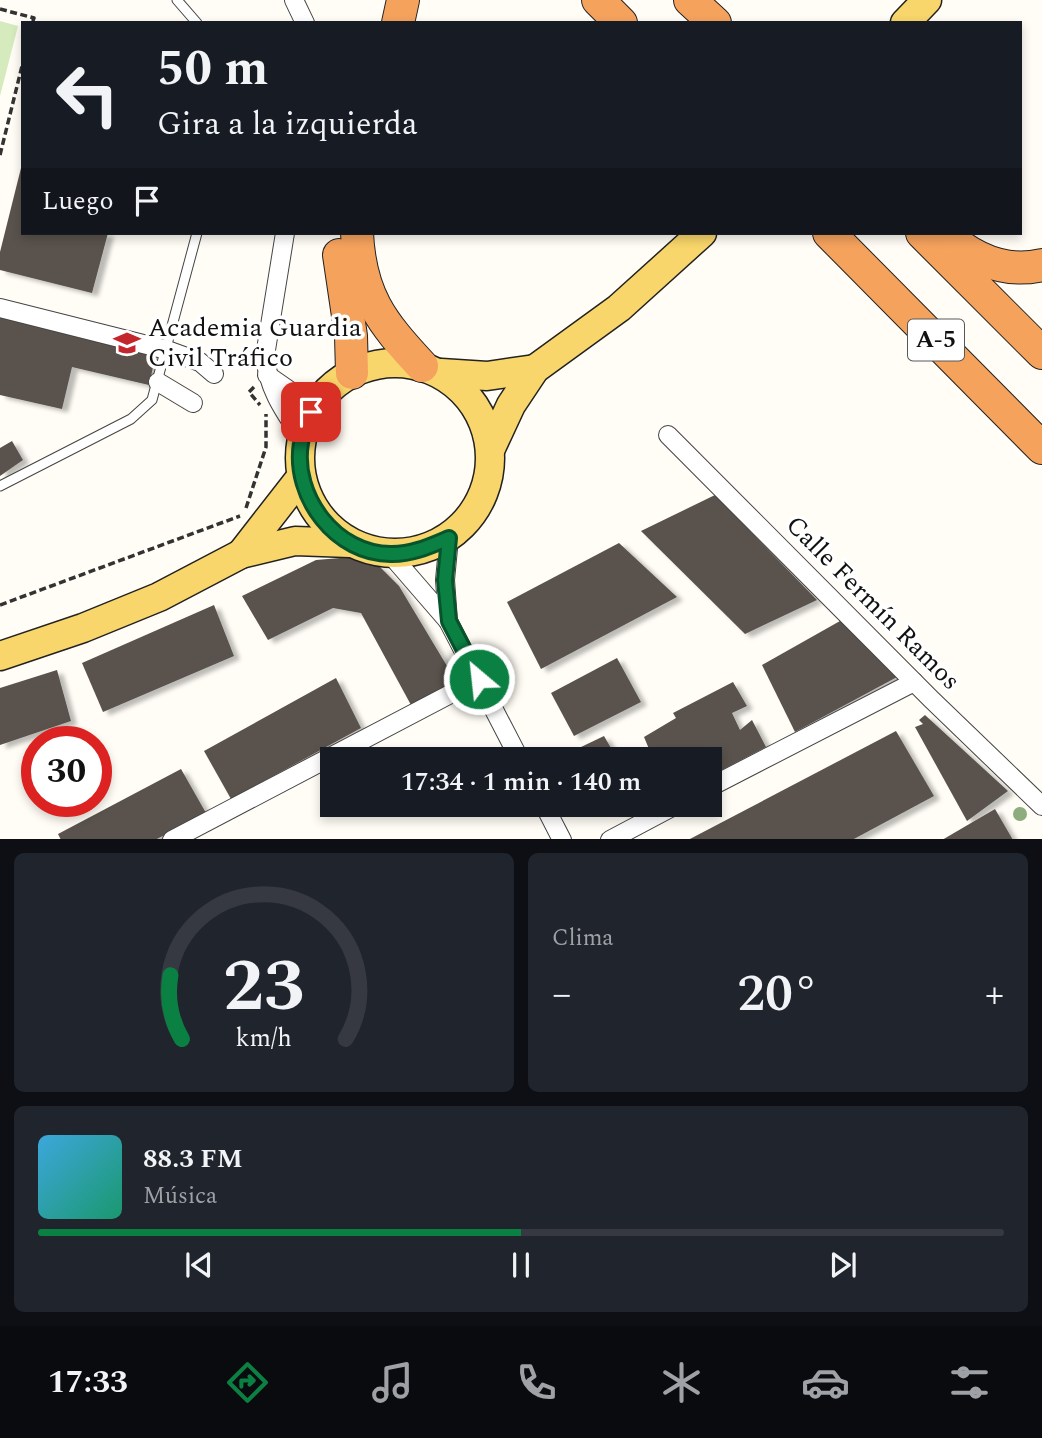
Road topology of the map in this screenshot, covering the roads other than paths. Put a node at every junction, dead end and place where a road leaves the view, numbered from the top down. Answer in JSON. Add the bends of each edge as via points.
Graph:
{"nodes":[{"id":1,"x":177,"y":0,"type":"edge"},
{"id":2,"x":294,"y":0,"type":"edge"},
{"id":3,"x":403,"y":0,"type":"edge"},
{"id":4,"x":598,"y":0,"type":"edge"},
{"id":5,"x":690,"y":0,"type":"edge"},
{"id":6,"x":926,"y":0,"type":"edge"},
{"id":7,"x":195,"y":21,"type":"edge"},
{"id":8,"x":304,"y":21,"type":"edge"},
{"id":9,"x":398,"y":21,"type":"edge"},
{"id":10,"x":619,"y":21,"type":"edge"},
{"id":11,"x":711,"y":21,"type":"edge"},
{"id":12,"x":907,"y":21,"type":"edge"},
{"id":13,"x":196,"y":235,"type":"edge"},
{"id":14,"x":285,"y":235,"type":"edge"},
{"id":15,"x":338,"y":235,"type":"edge"},
{"id":16,"x":357,"y":235,"type":"edge"},
{"id":17,"x":700,"y":235,"type":"edge"},
{"id":18,"x":832,"y":235,"type":"edge"},
{"id":19,"x":924,"y":235,"type":"edge"},
{"id":20,"x":946,"y":235,"type":"edge"},
{"id":21,"x":1042,"y":265,"type":"edge"},
{"id":22,"x":0,"y":307,"type":"edge"},
{"id":23,"x":167,"y":350,"type":"junction"},
{"id":24,"x":1042,"y":353,"type":"edge"},
{"id":25,"x":432,"y":369,"type":"junction"},
{"id":26,"x":536,"y":369,"type":"junction"},
{"id":27,"x":352,"y":373,"type":"junction"},
{"id":28,"x":214,"y":374,"type":"dead end"},
{"id":29,"x":267,"y":375,"type":"junction"},
{"id":30,"x":158,"y":382,"type":"junction"},
{"id":31,"x":320,"y":401,"type":"junction"},
{"id":32,"x":193,"y":403,"type":"dead end"},
{"id":33,"x":668,"y":435,"type":"dead end"},
{"id":34,"x":302,"y":438,"type":"junction"},
{"id":35,"x":491,"y":448,"type":"junction"},
{"id":36,"x":1042,"y":448,"type":"edge"},
{"id":37,"x":301,"y":477,"type":"junction"},
{"id":38,"x":0,"y":486,"type":"edge"},
{"id":39,"x":449,"y":538,"type":"junction"},
{"id":40,"x":350,"y":543,"type":"junction"},
{"id":41,"x":241,"y":554,"type":"junction"},
{"id":42,"x":390,"y":554,"type":"junction"},
{"id":43,"x":449,"y":621,"type":"junction"},
{"id":44,"x":0,"y":656,"type":"edge"},
{"id":45,"x":479,"y":679,"type":"junction"},
{"id":46,"x":914,"y":682,"type":"junction"},
{"id":47,"x":513,"y":747,"type":"edge"},
{"id":48,"x":722,"y":781,"type":"edge"},
{"id":49,"x":1042,"y":806,"type":"edge"},
{"id":50,"x":550,"y":817,"type":"edge"},
{"id":51,"x":653,"y":817,"type":"edge"},
{"id":52,"x":172,"y":839,"type":"edge"},
{"id":53,"x":562,"y":839,"type":"edge"},
{"id":54,"x":610,"y":839,"type":"edge"}],
"edges":[{"from":1,"to":7,"type":"lane"},
{"from":2,"to":8,"type":"street"},
{"from":3,"to":9,"type":"highway"},
{"from":4,"to":10,"type":"highway"},
{"from":5,"to":11,"type":"highway"},
{"from":6,"to":12,"type":"main road"},
{"from":13,"to":23,"type":"lane"},
{"from":14,"to":29,"type":"street","via":[[265,356]]},
{"from":15,"to":27,"type":"highway"},
{"from":16,"to":25,"type":"highway","via":[[367,293],[384,325]]},
{"from":17,"to":26,"type":"main road","via":[[619,308]]},
{"from":18,"to":36,"type":"highway","number":"A-5"},
{"from":19,"to":24,"type":"highway","number":"A-5"},
{"from":20,"to":21,"type":"highway","via":[[964,251],[1000,266]]},
{"from":22,"to":23,"type":"street"},
{"from":23,"to":28,"type":"street","via":[[200,362]]},
{"from":23,"to":30,"type":"lane"},
{"from":25,"to":26,"type":"main road","via":[[487,376]]},
{"from":25,"to":27,"type":"main road","via":[[398,362],[374,364]]},
{"from":25,"to":35,"type":"main road","via":[[468,396],[484,420]]},
{"from":26,"to":35,"type":"main road","via":[[511,405]]},
{"from":27,"to":31,"type":"main road"},
{"from":29,"to":31,"type":"street","via":[[290,391]]},
{"from":29,"to":34,"type":"street","via":[[272,392]]},
{"from":30,"to":32,"type":"street"},
{"from":30,"to":38,"type":"lane","via":[[146,408],[131,419]]},
{"from":31,"to":34,"type":"main road"},
{"from":33,"to":46,"type":"street","name":"Calle Fermín Ramos"},
{"from":34,"to":37,"type":"main road"},
{"from":35,"to":39,"type":"main road","via":[[490,474],[482,499]]},
{"from":37,"to":40,"type":"main road","via":[[310,503],[327,526]]},
{"from":37,"to":41,"type":"main road"},
{"from":39,"to":42,"type":"main road","via":[[421,551]]},
{"from":39,"to":43,"type":"street","via":[[445,580]]},
{"from":40,"to":41,"type":"main road","via":[[295,541]]},
{"from":40,"to":42,"type":"main road"},
{"from":41,"to":44,"type":"main road","via":[[159,597]]},
{"from":42,"to":43,"type":"street"},
{"from":43,"to":45,"type":"street"},
{"from":45,"to":47,"type":"street"},
{"from":45,"to":52,"type":"street"},
{"from":46,"to":48,"type":"street"},
{"from":46,"to":49,"type":"street","name":"Calle Fermín Ramos"},
{"from":50,"to":53,"type":"street"},
{"from":51,"to":54,"type":"street"}]}
